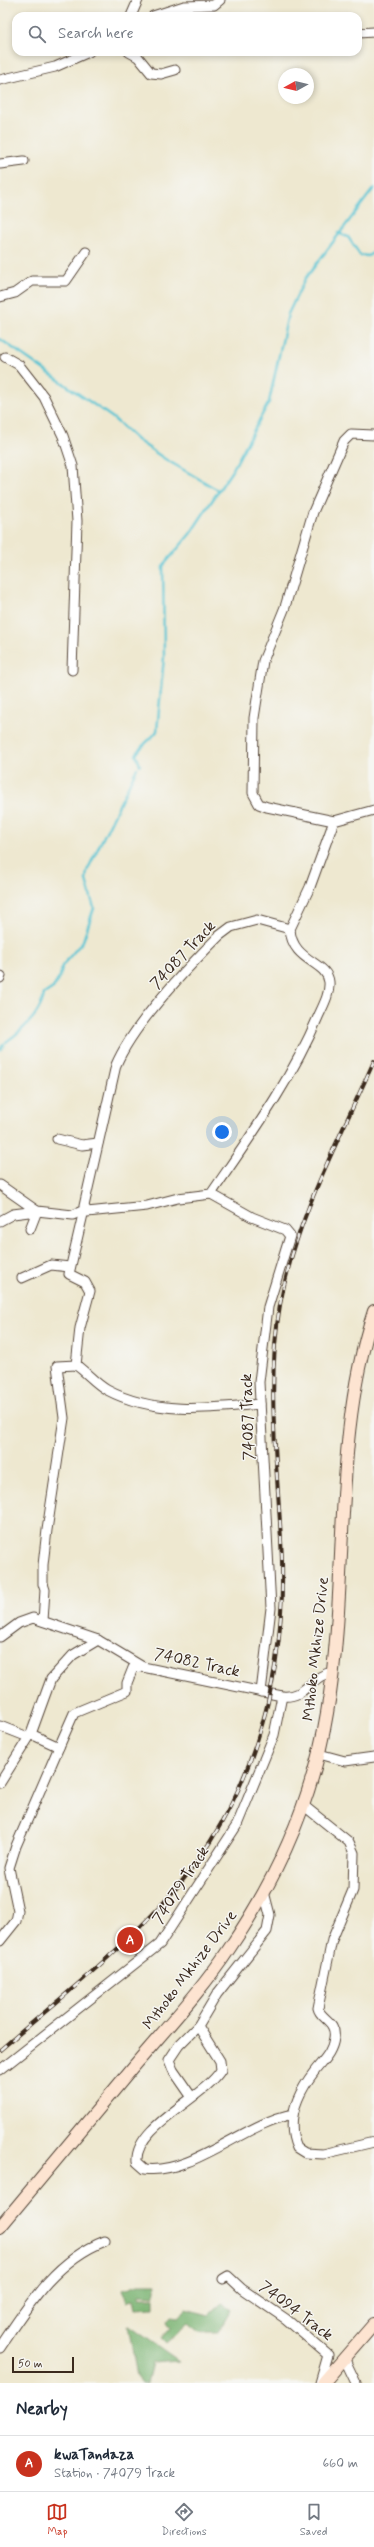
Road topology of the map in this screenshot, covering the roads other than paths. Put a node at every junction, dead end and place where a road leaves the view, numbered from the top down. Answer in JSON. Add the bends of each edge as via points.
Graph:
{"nodes":[{"id":1,"x":138,"y":0,"type":"edge"},
{"id":2,"x":220,"y":0,"type":"edge"},
{"id":3,"x":133,"y":12,"type":"edge"},
{"id":4,"x":165,"y":12,"type":"edge"},
{"id":5,"x":374,"y":32,"type":"edge"},
{"id":6,"x":362,"y":33,"type":"edge"},
{"id":7,"x":79,"y":56,"type":"edge"},
{"id":8,"x":136,"y":56,"type":"edge"},
{"id":9,"x":175,"y":70,"type":"dead end"},
{"id":10,"x":0,"y":80,"type":"edge"},
{"id":11,"x":24,"y":161,"type":"dead end"},
{"id":12,"x":0,"y":164,"type":"edge"},
{"id":13,"x":86,"y":252,"type":"dead end"},
{"id":14,"x":0,"y":297,"type":"edge"},
{"id":15,"x":2,"y":358,"type":"edge"},
{"id":16,"x":374,"y":435,"type":"edge"},
{"id":17,"x":72,"y":670,"type":"dead end"},
{"id":18,"x":374,"y":810,"type":"edge"},
{"id":19,"x":334,"y":821,"type":"junction"},
{"id":20,"x":290,"y":929,"type":"junction"},
{"id":21,"x":58,"y":1139,"type":"dead end"},
{"id":22,"x":98,"y":1143,"type":"junction"},
{"id":23,"x":0,"y":1185,"type":"edge"},
{"id":24,"x":211,"y":1194,"type":"junction"},
{"id":25,"x":84,"y":1210,"type":"junction"},
{"id":26,"x":37,"y":1211,"type":"junction"},
{"id":27,"x":0,"y":1221,"type":"edge"},
{"id":28,"x":30,"y":1229,"type":"dead end"},
{"id":29,"x":70,"y":1267,"type":"junction"},
{"id":30,"x":22,"y":1278,"type":"dead end"},
{"id":31,"x":374,"y":1311,"type":"edge"},
{"id":32,"x":76,"y":1365,"type":"junction"},
{"id":33,"x":260,"y":1404,"type":"junction"},
{"id":34,"x":43,"y":1621,"type":"junction"},
{"id":35,"x":0,"y":1637,"type":"edge"},
{"id":36,"x":98,"y":1640,"type":"junction"},
{"id":37,"x":142,"y":1667,"type":"junction"},
{"id":38,"x":333,"y":1672,"type":"junction"},
{"id":39,"x":261,"y":1692,"type":"junction"},
{"id":40,"x":282,"y":1696,"type":"junction"},
{"id":41,"x":0,"y":1726,"type":"edge"},
{"id":42,"x":29,"y":1736,"type":"junction"},
{"id":43,"x":59,"y":1747,"type":"junction"},
{"id":44,"x":319,"y":1754,"type":"junction"},
{"id":45,"x":374,"y":1757,"type":"edge"},
{"id":46,"x":0,"y":1783,"type":"edge"},
{"id":47,"x":303,"y":1806,"type":"junction"},
{"id":48,"x":264,"y":1892,"type":"junction"},
{"id":49,"x":0,"y":1941,"type":"edge"},
{"id":50,"x":198,"y":2026,"type":"junction"},
{"id":51,"x":0,"y":2070,"type":"edge"},
{"id":52,"x":190,"y":2096,"type":"junction"},
{"id":53,"x":293,"y":2114,"type":"junction"},
{"id":54,"x":374,"y":2142,"type":"edge"},
{"id":55,"x":0,"y":2227,"type":"edge"},
{"id":56,"x":105,"y":2240,"type":"dead end"},
{"id":57,"x":223,"y":2279,"type":"dead end"},
{"id":58,"x":374,"y":2324,"type":"edge"},
{"id":59,"x":0,"y":2347,"type":"edge"},
{"id":60,"x":345,"y":2360,"type":"junction"},
{"id":61,"x":320,"y":2383,"type":"edge"},
{"id":62,"x":323,"y":2383,"type":"edge"},
{"id":63,"x":356,"y":2383,"type":"edge"}],
"edges":[{"from":1,"to":3,"type":"street"},
{"from":2,"to":4,"type":"street","via":[[214,5],[184,6]]},
{"from":5,"to":6,"type":"street"},
{"from":7,"to":10,"type":"street","via":[[55,66]]},
{"from":8,"to":9,"type":"street","via":[[151,73],[161,74]]},
{"from":11,"to":12,"type":"street"},
{"from":13,"to":14,"type":"street","via":[[66,281],[32,281],[15,293]]},
{"from":15,"to":17,"type":"street","via":[[19,365],[44,397],[63,436],[73,466],[77,498]]},
{"from":16,"to":19,"type":"street","via":[[357,433],[348,436],[327,478],[285,607],[263,662],[254,718],[254,798],[258,804]]},
{"from":18,"to":19,"type":"street"},
{"from":19,"to":20,"type":"street","via":[[310,887]]},
{"from":20,"to":22,"type":"street","name":"74087 Track","via":[[267,921],[248,921],[224,931],[202,953],[120,1054]]},
{"from":20,"to":24,"type":"street","via":[[291,940],[296,949],[325,972],[329,990],[298,1060],[266,1113]]},
{"from":21,"to":22,"type":"street","via":[[82,1145]]},
{"from":22,"to":25,"type":"street","name":"74087 Track"},
{"from":23,"to":26,"type":"street"},
{"from":24,"to":25,"type":"street","via":[[178,1198],[147,1206],[87,1212]]},
{"from":24,"to":33,"type":"street","name":"74087 Track","via":[[252,1218],[286,1230],[290,1236],[268,1307],[259,1382]]},
{"from":25,"to":26,"type":"street","via":[[73,1215]]},
{"from":25,"to":29,"type":"street","name":"74087 Track"},
{"from":26,"to":27,"type":"street","via":[[13,1214]]},
{"from":26,"to":28,"type":"street"},
{"from":29,"to":30,"type":"street","via":[[51,1265]]},
{"from":29,"to":32,"type":"street","via":[[69,1274],[85,1282],[90,1291],[80,1328]]},
{"from":31,"to":38,"type":"street","name":"Mthoko Mkhize Drive","via":[[356,1380],[349,1422]]},
{"from":32,"to":33,"type":"street","via":[[104,1389],[156,1405],[191,1409]]},
{"from":32,"to":34,"type":"street","via":[[57,1366],[64,1418],[47,1530]]},
{"from":33,"to":39,"type":"street","name":"74087 Track","via":[[271,1608]]},
{"from":34,"to":35,"type":"street","name":"74082 Track","via":[[33,1618],[25,1620]]},
{"from":34,"to":36,"type":"street","name":"74082 Track"},
{"from":36,"to":37,"type":"street","name":"74082 Track"},
{"from":36,"to":42,"type":"street","via":[[73,1655],[50,1679]]},
{"from":37,"to":39,"type":"street","name":"74082 Track"},
{"from":37,"to":43,"type":"street","via":[[133,1668],[126,1683],[127,1691],[74,1713]]},
{"from":38,"to":40,"type":"street","name":"74082 Track","via":[[322,1673],[299,1695]]},
{"from":38,"to":44,"type":"street","name":"Mthoko Mkhize Drive"},
{"from":39,"to":40,"type":"street","name":"74082 Track"},
{"from":40,"to":51,"type":"street","name":"74079 Track","via":[[274,1735],[237,1825],[160,1944]]},
{"from":41,"to":42,"type":"street"},
{"from":42,"to":43,"type":"street"},
{"from":42,"to":46,"type":"street"},
{"from":43,"to":49,"type":"street","via":[[9,1868],[18,1911],[16,1921]]},
{"from":44,"to":45,"type":"street","via":[[345,1761]]},
{"from":44,"to":47,"type":"street","name":"Mthoko Mkhize Drive"},
{"from":47,"to":48,"type":"street","name":"Mthoko Mkhize Drive"},
{"from":47,"to":53,"type":"street","via":[[349,1842],[354,1853],[353,1890],[332,1940],[319,2012],[330,2021],[335,2037],[330,2054],[303,2088]]},
{"from":48,"to":50,"type":"street","via":[[270,1915],[267,1931],[217,1994]]},
{"from":48,"to":55,"type":"street","name":"Mthoko Mkhize Drive","via":[[228,1952]]},
{"from":50,"to":52,"type":"street","via":[[179,2045],[169,2060]]},
{"from":50,"to":52,"type":"street","via":[[222,2067],[219,2074],[207,2085]]},
{"from":52,"to":53,"type":"street","via":[[164,2119],[140,2146],[136,2156],[140,2167],[153,2170],[180,2164],[267,2121]]},
{"from":53,"to":54,"type":"street","via":[[295,2143],[297,2148],[305,2153],[323,2154]]},
{"from":56,"to":59,"type":"street","via":[[82,2251],[57,2271]]},
{"from":57,"to":61,"type":"street","name":"74094 Track","via":[[228,2276],[242,2289],[286,2319],[328,2355]]},
{"from":58,"to":60,"type":"street"},
{"from":60,"to":62,"type":"street"},
{"from":60,"to":63,"type":"street"}]}
